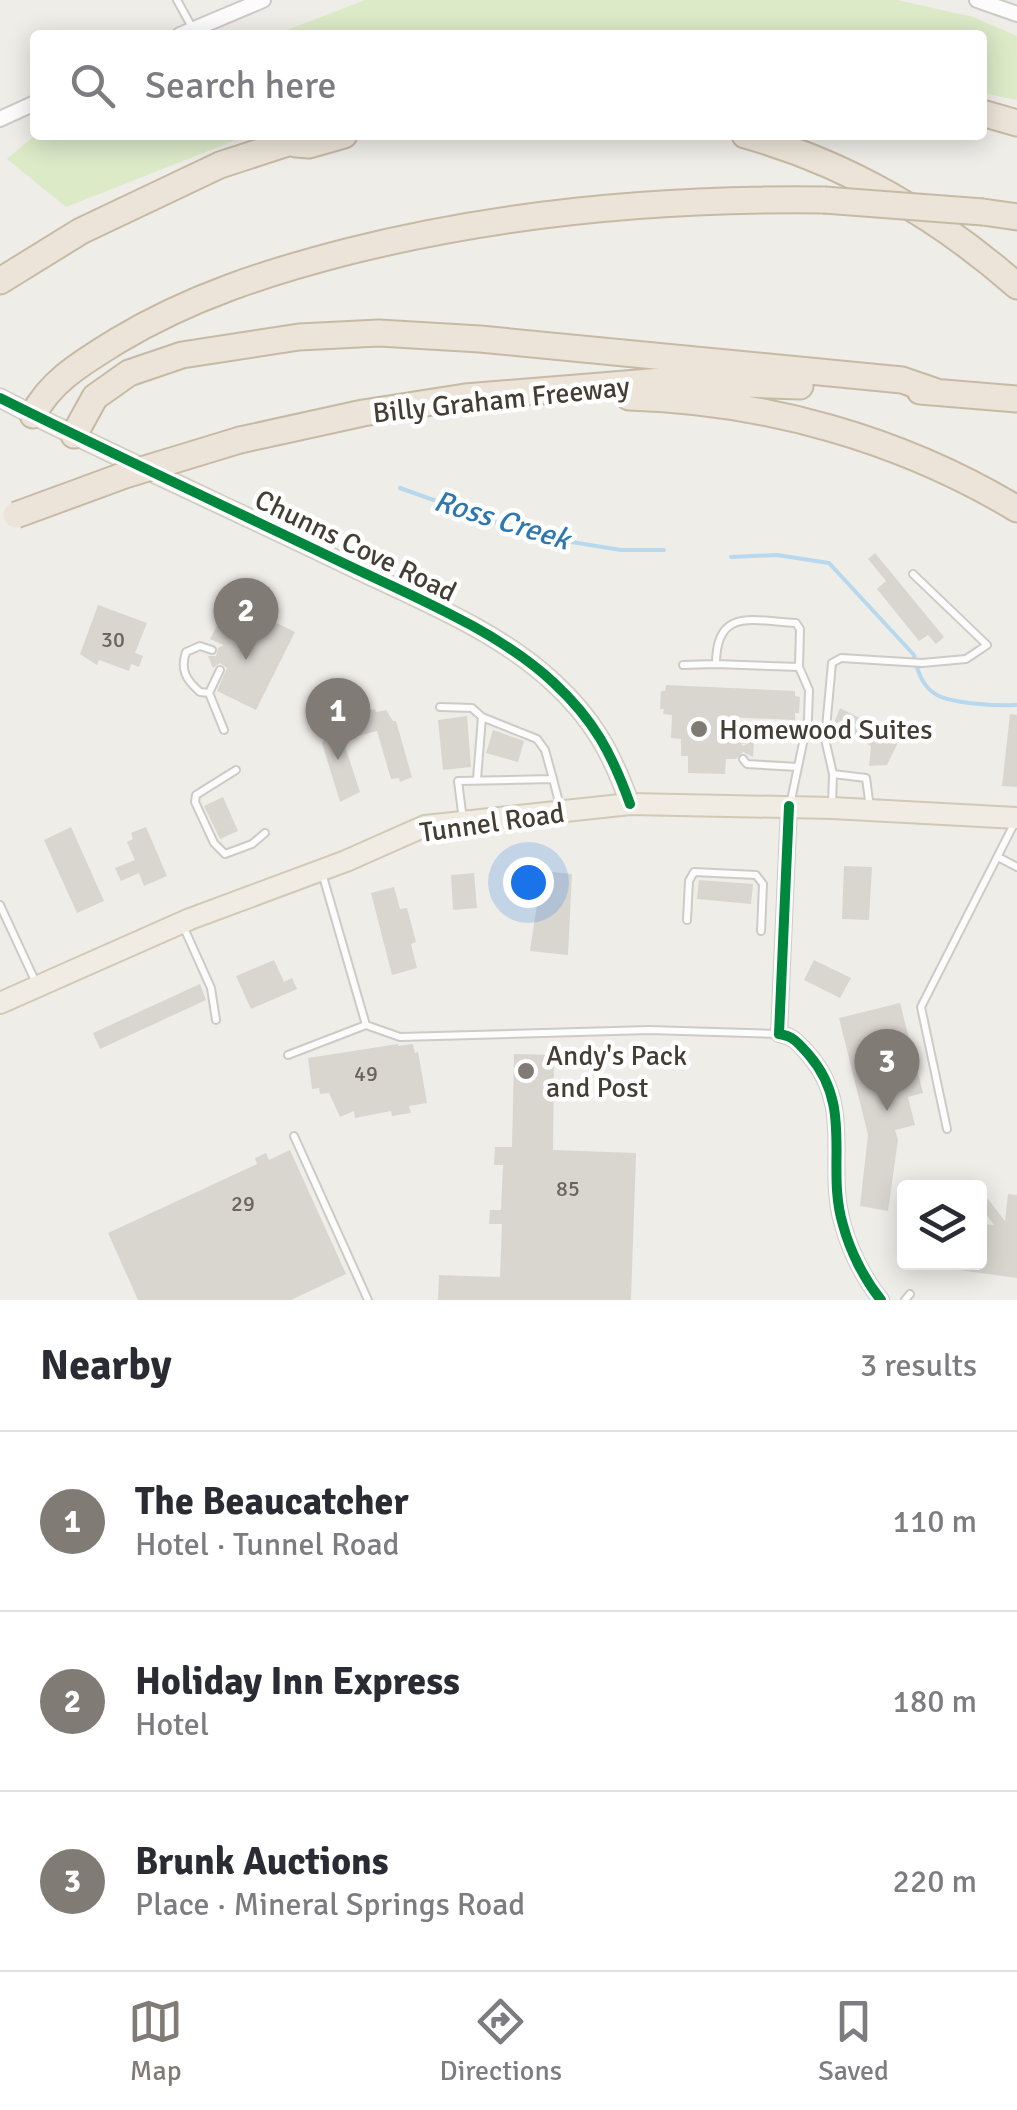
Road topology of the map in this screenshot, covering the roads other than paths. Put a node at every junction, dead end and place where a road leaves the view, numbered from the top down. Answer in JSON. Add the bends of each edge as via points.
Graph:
{"nodes":[{"id":1,"x":177,"y":0,"type":"edge"},
{"id":2,"x":263,"y":0,"type":"edge"},
{"id":3,"x":977,"y":0,"type":"edge"},
{"id":4,"x":1017,"y":14,"type":"edge"},
{"id":5,"x":185,"y":30,"type":"edge"},
{"id":6,"x":191,"y":30,"type":"edge"},
{"id":7,"x":30,"y":104,"type":"edge"},
{"id":8,"x":987,"y":115,"type":"edge"},
{"id":9,"x":0,"y":118,"type":"edge"},
{"id":10,"x":1017,"y":124,"type":"edge"},
{"id":11,"x":297,"y":140,"type":"edge"},
{"id":12,"x":325,"y":140,"type":"edge"},
{"id":13,"x":759,"y":140,"type":"edge"},
{"id":14,"x":285,"y":144,"type":"junction"},
{"id":15,"x":1017,"y":217,"type":"edge"},
{"id":16,"x":0,"y":281,"type":"edge"},
{"id":17,"x":1017,"y":286,"type":"edge"},
{"id":18,"x":565,"y":390,"type":"junction"},
{"id":19,"x":934,"y":391,"type":"junction"},
{"id":20,"x":0,"y":398,"type":"edge"},
{"id":21,"x":1017,"y":399,"type":"edge"},
{"id":22,"x":33,"y":415,"type":"junction"},
{"id":23,"x":74,"y":436,"type":"junction"},
{"id":24,"x":1017,"y":509,"type":"edge"},
{"id":25,"x":8,"y":518,"type":"edge"},
{"id":26,"x":913,"y":574,"type":"dead end"},
{"id":27,"x":212,"y":650,"type":"dead end"},
{"id":28,"x":716,"y":664,"type":"junction"},
{"id":29,"x":682,"y":665,"type":"dead end"},
{"id":30,"x":799,"y":667,"type":"junction"},
{"id":31,"x":220,"y":670,"type":"dead end"},
{"id":32,"x":209,"y":692,"type":"junction"},
{"id":33,"x":440,"y":707,"type":"dead end"},
{"id":34,"x":482,"y":716,"type":"junction"},
{"id":35,"x":224,"y":730,"type":"dead end"},
{"id":36,"x":804,"y":732,"type":"junction"},
{"id":37,"x":744,"y":739,"type":"dead end"},
{"id":38,"x":743,"y":759,"type":"dead end"},
{"id":39,"x":798,"y":766,"type":"junction"},
{"id":40,"x":236,"y":770,"type":"dead end"},
{"id":41,"x":833,"y":774,"type":"junction"},
{"id":42,"x":553,"y":779,"type":"junction"},
{"id":43,"x":477,"y":780,"type":"junction"},
{"id":44,"x":630,"y":804,"type":"junction"},
{"id":45,"x":789,"y":806,"type":"junction"},
{"id":46,"x":832,"y":808,"type":"junction"},
{"id":47,"x":871,"y":809,"type":"junction"},
{"id":48,"x":561,"y":812,"type":"junction"},
{"id":49,"x":1017,"y":818,"type":"edge"},
{"id":50,"x":464,"y":822,"type":"junction"},
{"id":51,"x":265,"y":832,"type":"dead end"},
{"id":52,"x":998,"y":858,"type":"junction"},
{"id":53,"x":1017,"y":867,"type":"edge"},
{"id":54,"x":322,"y":870,"type":"junction"},
{"id":55,"x":0,"y":904,"type":"edge"},
{"id":56,"x":687,"y":920,"type":"dead end"},
{"id":57,"x":182,"y":923,"type":"junction"},
{"id":58,"x":761,"y":931,"type":"dead end"},
{"id":59,"x":37,"y":986,"type":"junction"},
{"id":60,"x":0,"y":1003,"type":"edge"},
{"id":61,"x":216,"y":1020,"type":"dead end"},
{"id":62,"x":366,"y":1025,"type":"junction"},
{"id":63,"x":779,"y":1034,"type":"junction"},
{"id":64,"x":288,"y":1055,"type":"dead end"},
{"id":65,"x":947,"y":1129,"type":"dead end"},
{"id":66,"x":294,"y":1136,"type":"dead end"},
{"id":67,"x":368,"y":1300,"type":"edge"},
{"id":68,"x":881,"y":1300,"type":"edge"}],
"edges":[{"from":1,"to":5,"type":"lane"},
{"from":2,"to":6,"type":"street"},
{"from":3,"to":4,"type":"street"},
{"from":7,"to":9,"type":"street"},
{"from":8,"to":10,"type":"highway"},
{"from":11,"to":14,"type":"highway"},
{"from":12,"to":14,"type":"highway"},
{"from":13,"to":17,"type":"highway","via":[[871,185],[936,222]]},
{"from":14,"to":16,"type":"highway","via":[[153,196]]},
{"from":15,"to":22,"type":"highway","bridge":true,"via":[[736,199],[563,212],[399,239],[249,279],[187,303],[55,384]]},
{"from":18,"to":19,"type":"highway","name":"Billy Graham Freeway","via":[[662,381]]},
{"from":18,"to":24,"type":"highway","via":[[736,407],[830,428],[941,468]]},
{"from":18,"to":25,"type":"highway","name":"Billy Graham Freeway","bridge":true,"via":[[414,404],[240,440]]},
{"from":19,"to":21,"type":"highway","name":"Billy Graham Freeway"},
{"from":19,"to":23,"type":"highway","via":[[864,376],[379,333],[241,344],[150,364],[103,388]]},
{"from":20,"to":22,"type":"street","name":"Chunns Cove Road"},
{"from":22,"to":23,"type":"main road","name":"Chunns Cove Road"},
{"from":23,"to":44,"type":"main road","name":"Chunns Cove Road","via":[[416,598],[525,660],[594,727]]},
{"from":26,"to":41,"type":"lane","via":[[987,645],[966,659],[832,663],[825,739]]},
{"from":27,"to":32,"type":"lane","via":[[192,648],[182,664],[191,684]]},
{"from":28,"to":29,"type":"lane"},
{"from":28,"to":30,"type":"lane"},
{"from":28,"to":30,"type":"lane","via":[[716,644],[736,620],[796,623]]},
{"from":30,"to":36,"type":"lane","via":[[809,690]]},
{"from":31,"to":32,"type":"lane"},
{"from":32,"to":35,"type":"lane"},
{"from":33,"to":34,"type":"lane","via":[[472,708]]},
{"from":34,"to":42,"type":"lane","via":[[537,740]]},
{"from":34,"to":43,"type":"lane"},
{"from":36,"to":37,"type":"lane","via":[[751,728]]},
{"from":36,"to":39,"type":"lane"},
{"from":38,"to":39,"type":"lane","via":[[758,766]]},
{"from":39,"to":45,"type":"lane"},
{"from":40,"to":51,"type":"lane","via":[[196,795],[214,843],[225,854]]},
{"from":41,"to":46,"type":"lane"},
{"from":41,"to":47,"type":"lane","via":[[866,778]]},
{"from":42,"to":43,"type":"lane"},
{"from":42,"to":48,"type":"lane"},
{"from":43,"to":50,"type":"lane","via":[[458,781]]},
{"from":44,"to":45,"type":"main road","name":"Tunnel Road"},
{"from":44,"to":48,"type":"main road","name":"Tunnel Road"},
{"from":45,"to":46,"type":"main road","name":"Tunnel Road"},
{"from":45,"to":63,"type":"street"},
{"from":46,"to":47,"type":"main road","name":"Tunnel Road"},
{"from":47,"to":49,"type":"main road","name":"Tunnel Road"},
{"from":48,"to":50,"type":"main road","name":"Tunnel Road"},
{"from":49,"to":52,"type":"lane"},
{"from":50,"to":54,"type":"main road","name":"Tunnel Road","via":[[425,826]]},
{"from":52,"to":53,"type":"lane"},
{"from":52,"to":65,"type":"lane","via":[[921,1008]]},
{"from":54,"to":57,"type":"main road","name":"Tunnel Road"},
{"from":54,"to":62,"type":"lane"},
{"from":55,"to":59,"type":"lane"},
{"from":56,"to":58,"type":"lane","via":[[694,872],[756,874],[763,884]]},
{"from":57,"to":59,"type":"main road","name":"Tunnel Road"},
{"from":57,"to":61,"type":"lane","via":[[211,988]]},
{"from":59,"to":60,"type":"main road","name":"Tunnel Road"},
{"from":62,"to":63,"type":"lane","via":[[400,1037],[650,1030]]},
{"from":62,"to":64,"type":"lane"},
{"from":63,"to":68,"type":"street","via":[[792,1036],[830,1087],[842,1224]]},
{"from":66,"to":67,"type":"lane"}]}
